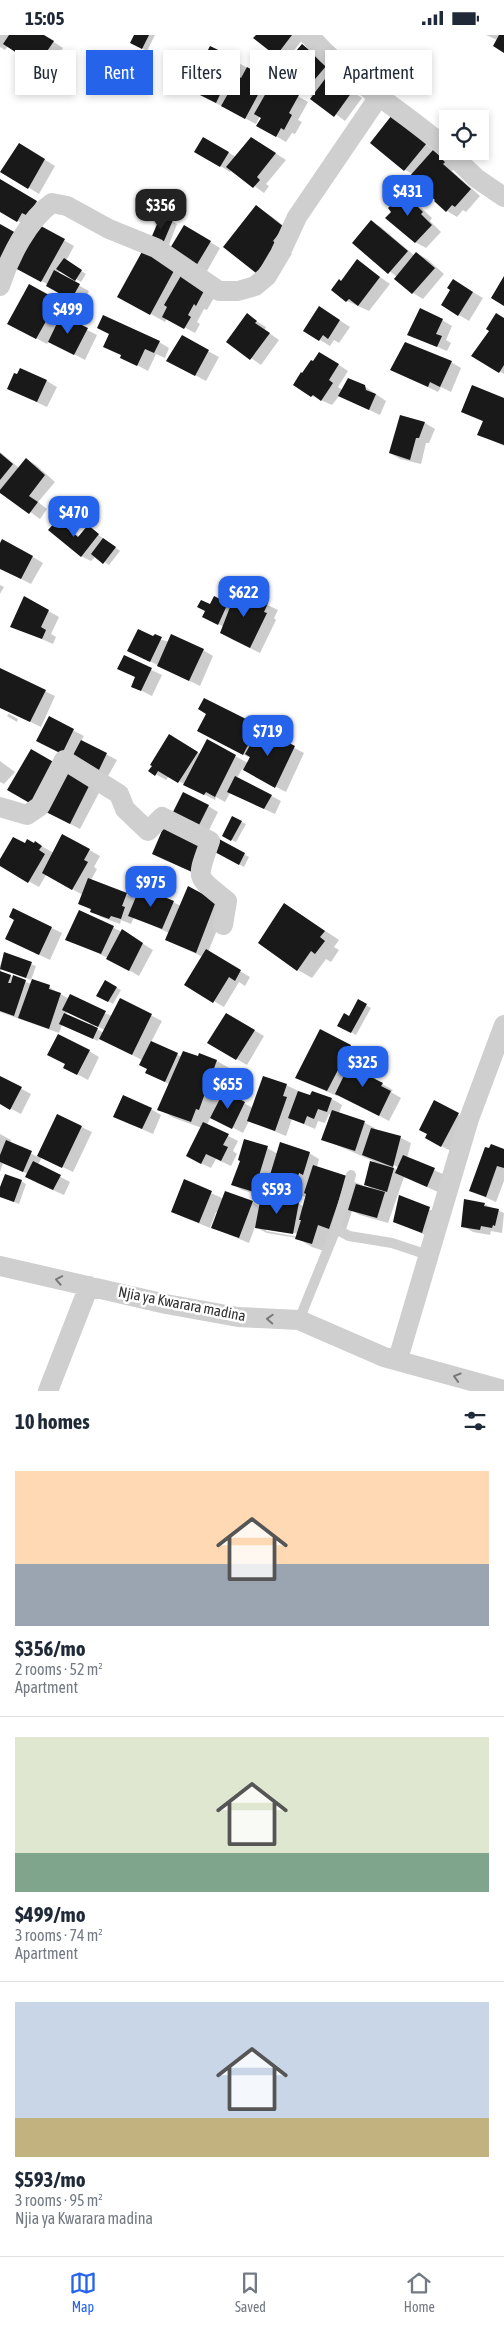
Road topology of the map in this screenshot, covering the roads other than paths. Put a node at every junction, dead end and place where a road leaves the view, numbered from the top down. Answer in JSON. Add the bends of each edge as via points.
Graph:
{"nodes":[{"id":1,"x":309,"y":35,"type":"edge"},
{"id":2,"x":325,"y":50,"type":"edge"},
{"id":3,"x":380,"y":95,"type":"joint"},
{"id":4,"x":439,"y":143,"type":"edge"},
{"id":5,"x":457,"y":160,"type":"edge"},
{"id":6,"x":504,"y":197,"type":"edge"},
{"id":7,"x":0,"y":286,"type":"edge"},
{"id":8,"x":0,"y":807,"type":"edge"},
{"id":9,"x":223,"y":925,"type":"dead end"},
{"id":10,"x":504,"y":1025,"type":"edge"},
{"id":11,"x":350,"y":1175,"type":"dead end"},
{"id":12,"x":336,"y":1229,"type":"junction"},
{"id":13,"x":428,"y":1255,"type":"junction"},
{"id":14,"x":0,"y":1266,"type":"edge"},
{"id":15,"x":89,"y":1286,"type":"junction"},
{"id":16,"x":300,"y":1320,"type":"junction"},
{"id":17,"x":398,"y":1359,"type":"junction"},
{"id":18,"x":504,"y":1390,"type":"edge"},
{"id":19,"x":48,"y":1391,"type":"edge"}],
"edges":[{"from":1,"to":2,"type":"street"},
{"from":3,"to":4,"type":"street"},
{"from":3,"to":7,"type":"street","via":[[297,217],[266,276],[255,286],[238,291],[219,291],[156,248],[109,229],[67,206],[52,203],[41,211],[9,259]]},
{"from":5,"to":6,"type":"street","via":[[476,178]]},
{"from":8,"to":9,"type":"street","via":[[26,815],[40,806],[64,760],[119,794],[126,809],[148,831],[162,817],[210,841],[200,871],[202,881],[227,901]]},
{"from":10,"to":13,"type":"street","via":[[469,1119]]},
{"from":11,"to":12,"type":"lane"},
{"from":12,"to":13,"type":"lane","via":[[349,1236],[392,1243]]},
{"from":12,"to":16,"type":"lane"},
{"from":13,"to":17,"type":"street"},
{"from":15,"to":14,"type":"street","name":"Njia ya Kwarara madina","one_way":true},
{"from":16,"to":15,"type":"street","name":"Njia ya Kwarara madina","one_way":true,"via":[[238,1317]]},
{"from":15,"to":19,"type":"street"},
{"from":16,"to":17,"type":"street","name":"Njia ya Kwarara madina","via":[[384,1357]]},
{"from":18,"to":17,"type":"street","name":"Njia ya Kwarara madina","one_way":true}]}
